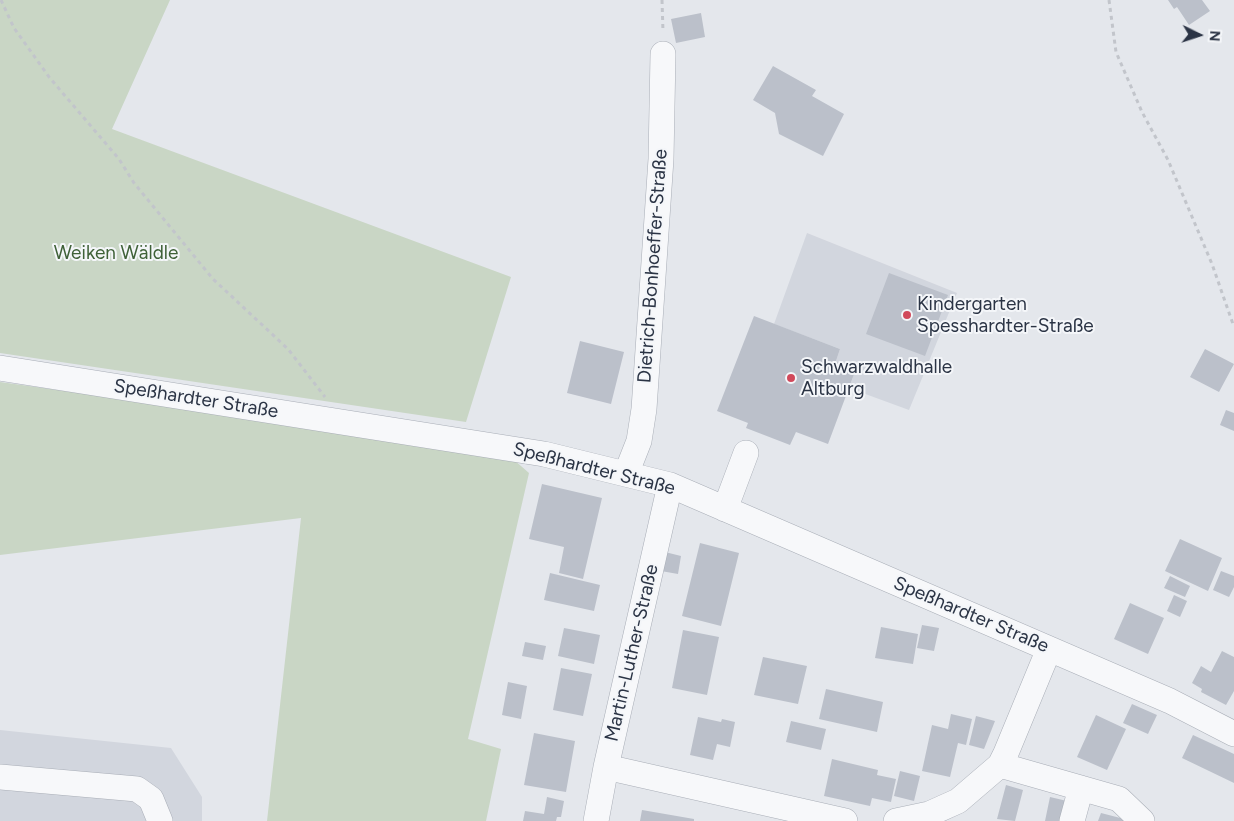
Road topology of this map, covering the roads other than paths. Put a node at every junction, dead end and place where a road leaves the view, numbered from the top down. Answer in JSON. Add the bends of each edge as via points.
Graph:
{"nodes":[{"id":1,"x":663,"y":54,"type":"road end"},
{"id":2,"x":0,"y":368,"type":"edge"},
{"id":3,"x":746,"y":453,"type":"dead end"},
{"id":4,"x":626,"y":474,"type":"junction"},
{"id":5,"x":670,"y":485,"type":"junction"},
{"id":6,"x":725,"y":509,"type":"junction"},
{"id":7,"x":1049,"y":649,"type":"junction"},
{"id":8,"x":1234,"y":734,"type":"edge"},
{"id":9,"x":1000,"y":765,"type":"junction"},
{"id":10,"x":606,"y":767,"type":"junction"},
{"id":11,"x":0,"y":777,"type":"edge"},
{"id":12,"x":1081,"y":788,"type":"junction"},
{"id":13,"x":160,"y":821,"type":"edge"},
{"id":14,"x":596,"y":821,"type":"edge"},
{"id":15,"x":845,"y":821,"type":"edge"},
{"id":16,"x":896,"y":821,"type":"edge"},
{"id":17,"x":1072,"y":821,"type":"edge"},
{"id":18,"x":1142,"y":821,"type":"edge"}],
"edges":[{"from":1,"to":4,"type":"street","name":"Dietrich-Bonhoeffer-Straße","via":[[661,159],[644,409],[639,441]]},
{"from":2,"to":4,"type":"street","name":"Speßhardter Straße","via":[[544,454]]},
{"from":3,"to":6,"type":"street"},
{"from":4,"to":5,"type":"street","name":"Speßhardter Straße"},
{"from":5,"to":6,"type":"street","name":"Speßhardter Straße"},
{"from":5,"to":10,"type":"street","name":"Martin-Luther-Straße"},
{"from":6,"to":7,"type":"street","name":"Speßhardter Straße"},
{"from":7,"to":8,"type":"street","name":"Speßhardter Straße","via":[[1170,701]]},
{"from":7,"to":9,"type":"street"},
{"from":9,"to":12,"type":"street"},
{"from":9,"to":16,"type":"street","via":[[958,801],[929,814]]},
{"from":10,"to":14,"type":"street","name":"Martin-Luther-Straße"},
{"from":10,"to":15,"type":"street"},
{"from":11,"to":13,"type":"street","via":[[137,789],[151,799]]},
{"from":12,"to":17,"type":"street"},
{"from":12,"to":18,"type":"street","via":[[1119,799]]}]}
